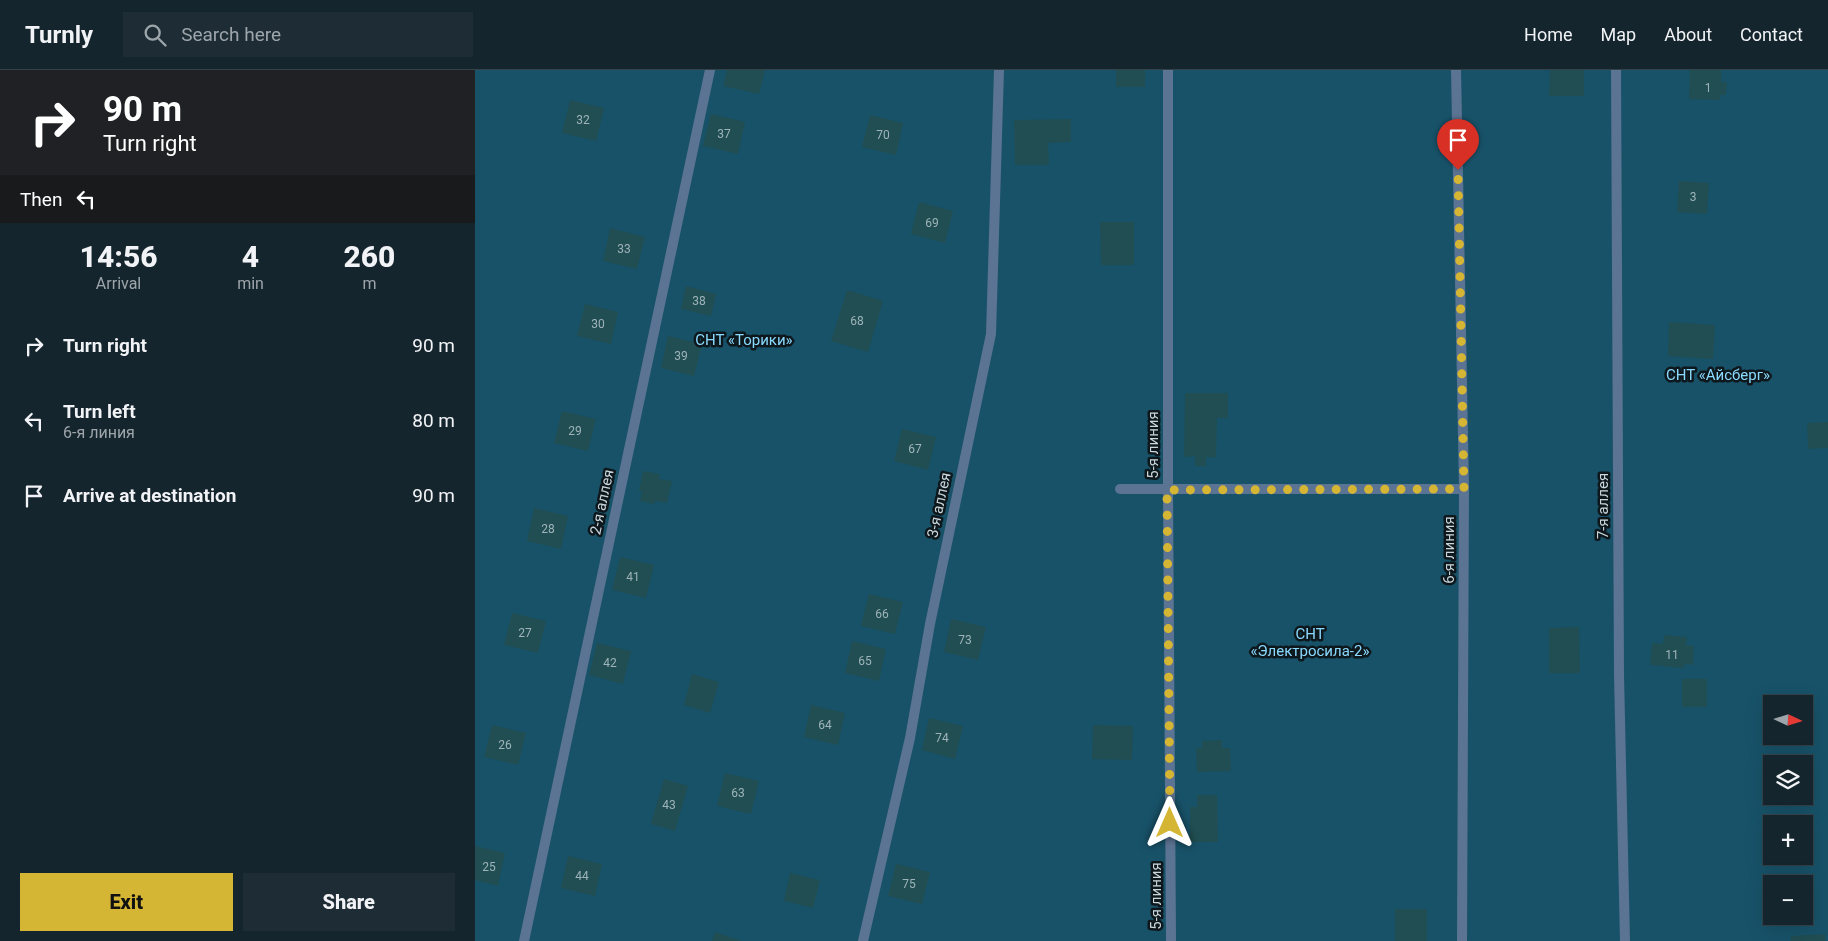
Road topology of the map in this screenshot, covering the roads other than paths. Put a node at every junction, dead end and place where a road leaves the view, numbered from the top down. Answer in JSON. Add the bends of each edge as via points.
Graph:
{"nodes":[{"id":1,"x":710,"y":70,"type":"edge"},
{"id":2,"x":999,"y":70,"type":"edge"},
{"id":3,"x":1168,"y":70,"type":"edge"},
{"id":4,"x":1457,"y":70,"type":"edge"},
{"id":5,"x":1616,"y":70,"type":"edge"},
{"id":6,"x":1120,"y":489,"type":"dead end"},
{"id":7,"x":1464,"y":489,"type":"junction"},
{"id":8,"x":1167,"y":490,"type":"junction"},
{"id":9,"x":523,"y":941,"type":"edge"},
{"id":10,"x":863,"y":941,"type":"edge"},
{"id":11,"x":1171,"y":941,"type":"edge"},
{"id":12,"x":1462,"y":941,"type":"edge"},
{"id":13,"x":1625,"y":941,"type":"edge"}],
"edges":[{"from":1,"to":9,"type":"street","name":"2-я аллея"},
{"from":2,"to":10,"type":"street","name":"3-я аллея","via":[[991,334],[930,624],[910,738]]},
{"from":3,"to":8,"type":"street","name":"5-я линия"},
{"from":4,"to":7,"type":"street","name":"6-я линия"},
{"from":5,"to":13,"type":"street","name":"7-я аллея","via":[[1619,674]]},
{"from":6,"to":8,"type":"street"},
{"from":7,"to":8,"type":"street"},
{"from":7,"to":12,"type":"street","name":"6-я линия"},
{"from":8,"to":11,"type":"street","name":"5-я линия"}]}
